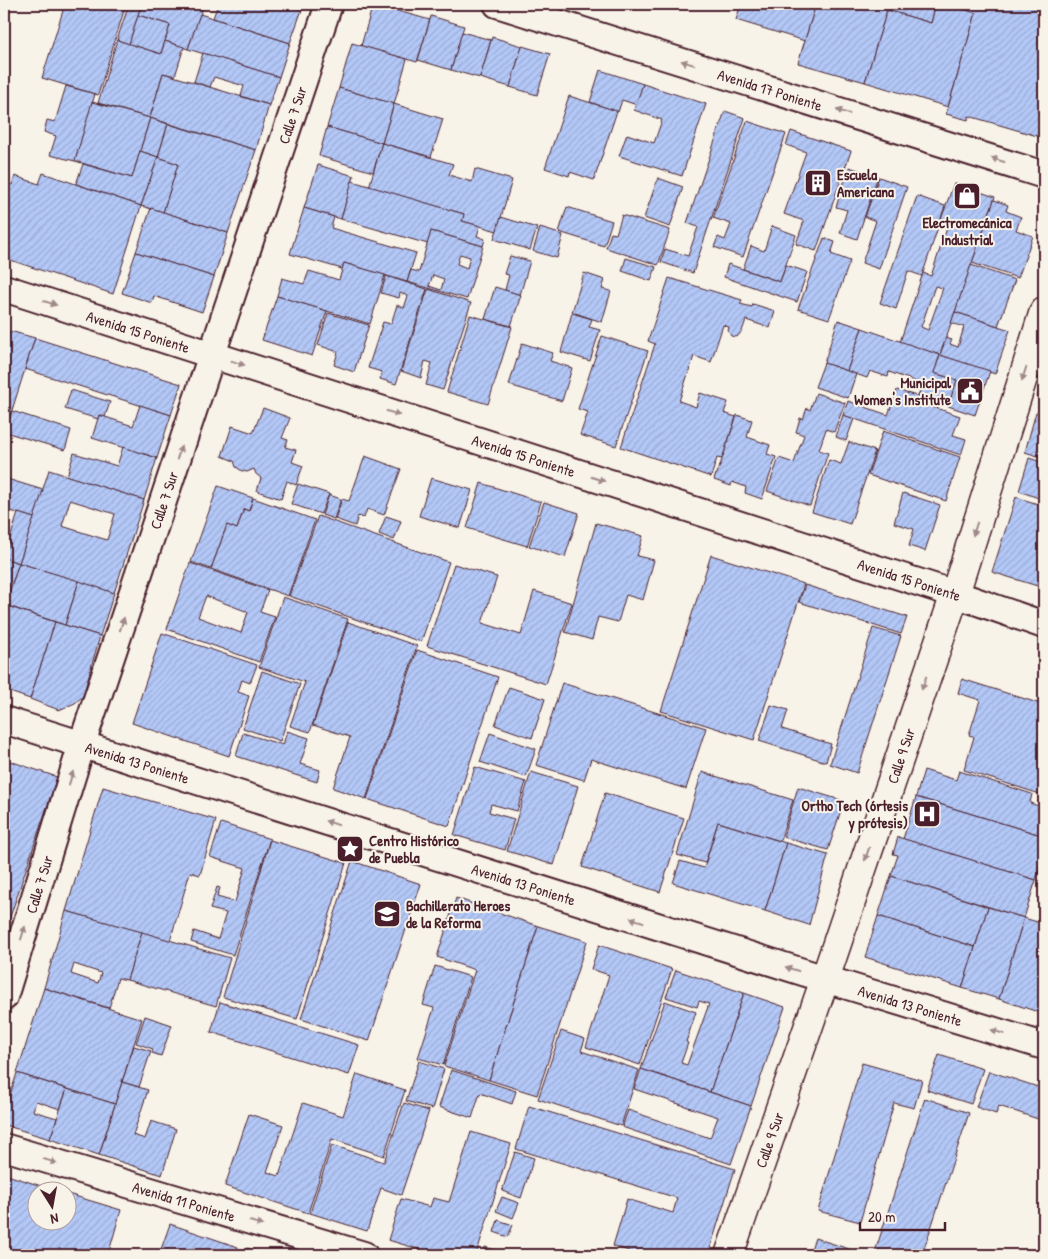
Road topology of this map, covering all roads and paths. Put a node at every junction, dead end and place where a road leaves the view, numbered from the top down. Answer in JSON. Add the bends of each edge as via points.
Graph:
{"nodes":[{"id":1,"x":329,"y":4,"type":"edge"},
{"id":2,"x":497,"y":4,"type":"edge"},
{"id":3,"x":1044,"y":175,"type":"edge"},
{"id":4,"x":4,"y":288,"type":"edge"},
{"id":5,"x":1044,"y":311,"type":"edge"},
{"id":6,"x":212,"y":354,"type":"junction"},
{"id":7,"x":955,"y":594,"type":"junction"},
{"id":8,"x":1044,"y":625,"type":"edge"},
{"id":9,"x":4,"y":720,"type":"edge"},
{"id":10,"x":82,"y":744,"type":"junction"},
{"id":11,"x":825,"y":979,"type":"junction"},
{"id":12,"x":4,"y":997,"type":"edge"},
{"id":13,"x":1044,"y":1046,"type":"edge"},
{"id":14,"x":4,"y":1147,"type":"edge"},
{"id":15,"x":364,"y":1255,"type":"edge"},
{"id":16,"x":729,"y":1255,"type":"edge"}],
"edges":[{"from":1,"to":6,"type":"street","name":"Calle 7 Sur"},
{"from":3,"to":2,"type":"street","name":"Avenida 17 Poniente","one_way":true},
{"from":4,"to":6,"type":"street","name":"Avenida 15 Poniente","one_way":true},
{"from":5,"to":7,"type":"street","name":"Calle 9 Sur","one_way":true},
{"from":6,"to":7,"type":"street","name":"Avenida 15 Poniente","one_way":true},
{"from":10,"to":6,"type":"street","name":"Calle 7 Sur","one_way":true},
{"from":7,"to":8,"type":"street","name":"Avenida 15 Poniente"},
{"from":7,"to":11,"type":"street","name":"Calle 9 Sur","one_way":true},
{"from":9,"to":10,"type":"street","name":"Avenida 13 Poniente"},
{"from":11,"to":10,"type":"street","name":"Avenida 13 Poniente","one_way":true},
{"from":12,"to":10,"type":"street","name":"Calle 7 Sur","one_way":true},
{"from":13,"to":11,"type":"street","name":"Avenida 13 Poniente","one_way":true},
{"from":11,"to":16,"type":"street","name":"Calle 9 Sur"},
{"from":14,"to":15,"type":"street","name":"Avenida 11 Poniente","one_way":true}]}
